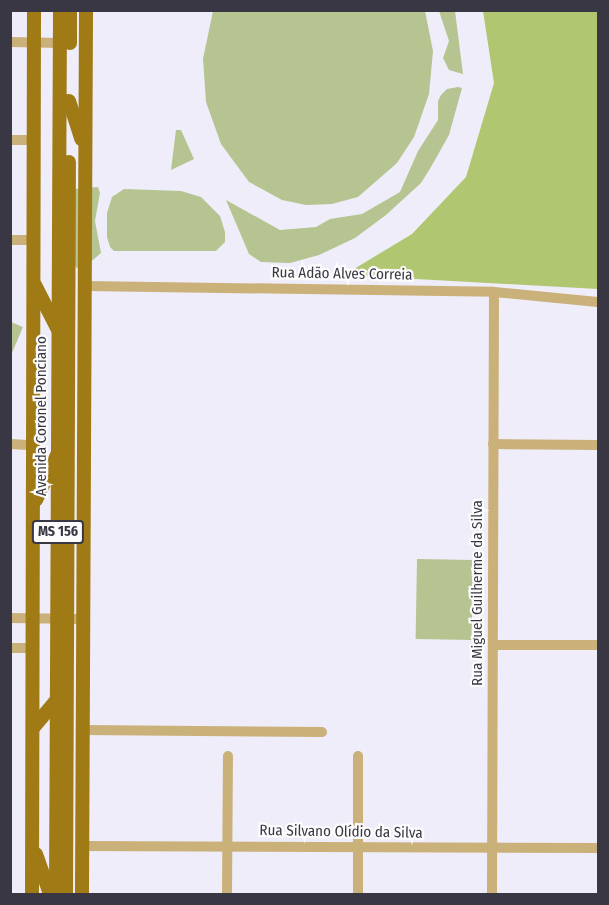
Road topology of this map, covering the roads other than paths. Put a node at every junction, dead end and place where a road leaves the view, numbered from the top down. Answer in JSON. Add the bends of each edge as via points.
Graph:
{"nodes":[{"id":1,"x":34,"y":10,"type":"edge"},
{"id":2,"x":60,"y":10,"type":"edge"},
{"id":3,"x":70,"y":10,"type":"edge"},
{"id":4,"x":86,"y":10,"type":"edge"},
{"id":5,"x":10,"y":42,"type":"edge"},
{"id":6,"x":34,"y":42,"type":"junction"},
{"id":7,"x":61,"y":43,"type":"junction"},
{"id":8,"x":69,"y":101,"type":"junction"},
{"id":9,"x":10,"y":140,"type":"edge"},
{"id":10,"x":34,"y":140,"type":"junction"},
{"id":11,"x":85,"y":165,"type":"junction"},
{"id":12,"x":10,"y":240,"type":"edge"},
{"id":13,"x":34,"y":240,"type":"junction"},
{"id":14,"x":33,"y":280,"type":"junction"},
{"id":15,"x":84,"y":286,"type":"junction"},
{"id":16,"x":494,"y":292,"type":"junction"},
{"id":17,"x":598,"y":303,"type":"edge"},
{"id":18,"x":59,"y":332,"type":"junction"},
{"id":19,"x":10,"y":444,"type":"edge"},
{"id":20,"x":493,"y":444,"type":"junction"},
{"id":21,"x":32,"y":445,"type":"junction"},
{"id":22,"x":598,"y":445,"type":"edge"},
{"id":23,"x":58,"y":453,"type":"junction"},
{"id":24,"x":32,"y":508,"type":"junction"},
{"id":25,"x":10,"y":618,"type":"edge"},
{"id":26,"x":33,"y":619,"type":"junction"},
{"id":27,"x":62,"y":619,"type":"junction"},
{"id":28,"x":83,"y":619,"type":"junction"},
{"id":29,"x":493,"y":645,"type":"junction"},
{"id":30,"x":598,"y":645,"type":"edge"},
{"id":31,"x":10,"y":648,"type":"edge"},
{"id":32,"x":33,"y":648,"type":"junction"},
{"id":33,"x":62,"y":655,"type":"junction"},
{"id":34,"x":57,"y":699,"type":"junction"},
{"id":35,"x":33,"y":728,"type":"junction"},
{"id":36,"x":83,"y":730,"type":"junction"},
{"id":37,"x":322,"y":732,"type":"dead end"},
{"id":38,"x":66,"y":754,"type":"junction"},
{"id":39,"x":228,"y":756,"type":"dead end"},
{"id":40,"x":357,"y":756,"type":"dead end"},
{"id":41,"x":82,"y":827,"type":"junction"},
{"id":42,"x":32,"y":843,"type":"junction"},
{"id":43,"x":82,"y":846,"type":"junction"},
{"id":44,"x":228,"y":846,"type":"junction"},
{"id":45,"x":358,"y":847,"type":"junction"},
{"id":46,"x":491,"y":849,"type":"junction"},
{"id":47,"x":598,"y":849,"type":"edge"},
{"id":48,"x":32,"y":894,"type":"edge"},
{"id":49,"x":50,"y":894,"type":"edge"},
{"id":50,"x":56,"y":894,"type":"edge"},
{"id":51,"x":66,"y":894,"type":"edge"},
{"id":52,"x":82,"y":894,"type":"edge"},
{"id":53,"x":227,"y":894,"type":"edge"},
{"id":54,"x":358,"y":894,"type":"edge"},
{"id":55,"x":492,"y":894,"type":"edge"}],
"edges":[{"from":1,"to":6,"type":"main road"},
{"from":2,"to":7,"type":"main road","name":"Avenida Coronel Ponciano","number":"MS 156"},
{"from":3,"to":8,"type":"main road"},
{"from":4,"to":11,"type":"main road"},
{"from":5,"to":6,"type":"street"},
{"from":6,"to":7,"type":"street"},
{"from":6,"to":10,"type":"main road"},
{"from":7,"to":18,"type":"main road","name":"Avenida Coronel Ponciano","number":"MS 156"},
{"from":8,"to":11,"type":"main road"},
{"from":8,"to":27,"type":"main road"},
{"from":9,"to":10,"type":"street"},
{"from":10,"to":13,"type":"main road"},
{"from":11,"to":15,"type":"main road"},
{"from":12,"to":13,"type":"street"},
{"from":13,"to":14,"type":"main road"},
{"from":14,"to":18,"type":"main road"},
{"from":14,"to":21,"type":"main road"},
{"from":15,"to":16,"type":"street","name":"Rua Adão Alves Correia"},
{"from":15,"to":28,"type":"main road"},
{"from":16,"to":17,"type":"street","name":"Rua Adão Alves Correia"},
{"from":16,"to":20,"type":"street","name":"Rua Miguel Guilherme da Silva"},
{"from":18,"to":23,"type":"main road","name":"Avenida Coronel Ponciano","number":"MS 156"},
{"from":19,"to":21,"type":"street"},
{"from":20,"to":22,"type":"street"},
{"from":20,"to":29,"type":"street","name":"Rua Miguel Guilherme da Silva"},
{"from":21,"to":24,"type":"main road"},
{"from":23,"to":24,"type":"main road"},
{"from":23,"to":27,"type":"main road","name":"Avenida Coronel Ponciano","number":"MS 156"},
{"from":24,"to":26,"type":"main road"},
{"from":25,"to":26,"type":"street"},
{"from":26,"to":27,"type":"street"},
{"from":26,"to":32,"type":"main road"},
{"from":27,"to":28,"type":"street"},
{"from":27,"to":33,"type":"main road","name":"Avenida Coronel Ponciano","number":"MS 156"},
{"from":28,"to":36,"type":"main road"},
{"from":29,"to":30,"type":"street"},
{"from":29,"to":46,"type":"street","name":"Rua Miguel Guilherme da Silva"},
{"from":31,"to":32,"type":"street"},
{"from":32,"to":35,"type":"main road"},
{"from":33,"to":34,"type":"main road","name":"Avenida Coronel Ponciano","number":"MS 156"},
{"from":33,"to":38,"type":"main road"},
{"from":34,"to":35,"type":"main road"},
{"from":34,"to":50,"type":"main road","name":"Avenida Coronel Ponciano","number":"MS 156"},
{"from":35,"to":42,"type":"main road"},
{"from":36,"to":37,"type":"street"},
{"from":36,"to":41,"type":"main road"},
{"from":38,"to":41,"type":"main road"},
{"from":38,"to":51,"type":"main road"},
{"from":39,"to":44,"type":"street"},
{"from":40,"to":45,"type":"street"},
{"from":41,"to":43,"type":"main road"},
{"from":42,"to":48,"type":"main road"},
{"from":42,"to":49,"type":"main road"},
{"from":43,"to":44,"type":"street","name":"Rua Silvano Olídio da Silva"},
{"from":43,"to":52,"type":"main road"},
{"from":44,"to":45,"type":"street","name":"Rua Silvano Olídio da Silva"},
{"from":44,"to":53,"type":"street"},
{"from":45,"to":46,"type":"street","name":"Rua Silvano Olídio da Silva"},
{"from":45,"to":54,"type":"street"},
{"from":46,"to":47,"type":"street","name":"Rua Silvano Olídio da Silva"},
{"from":46,"to":55,"type":"street","name":"Rua Miguel Guilherme da Silva"}]}
